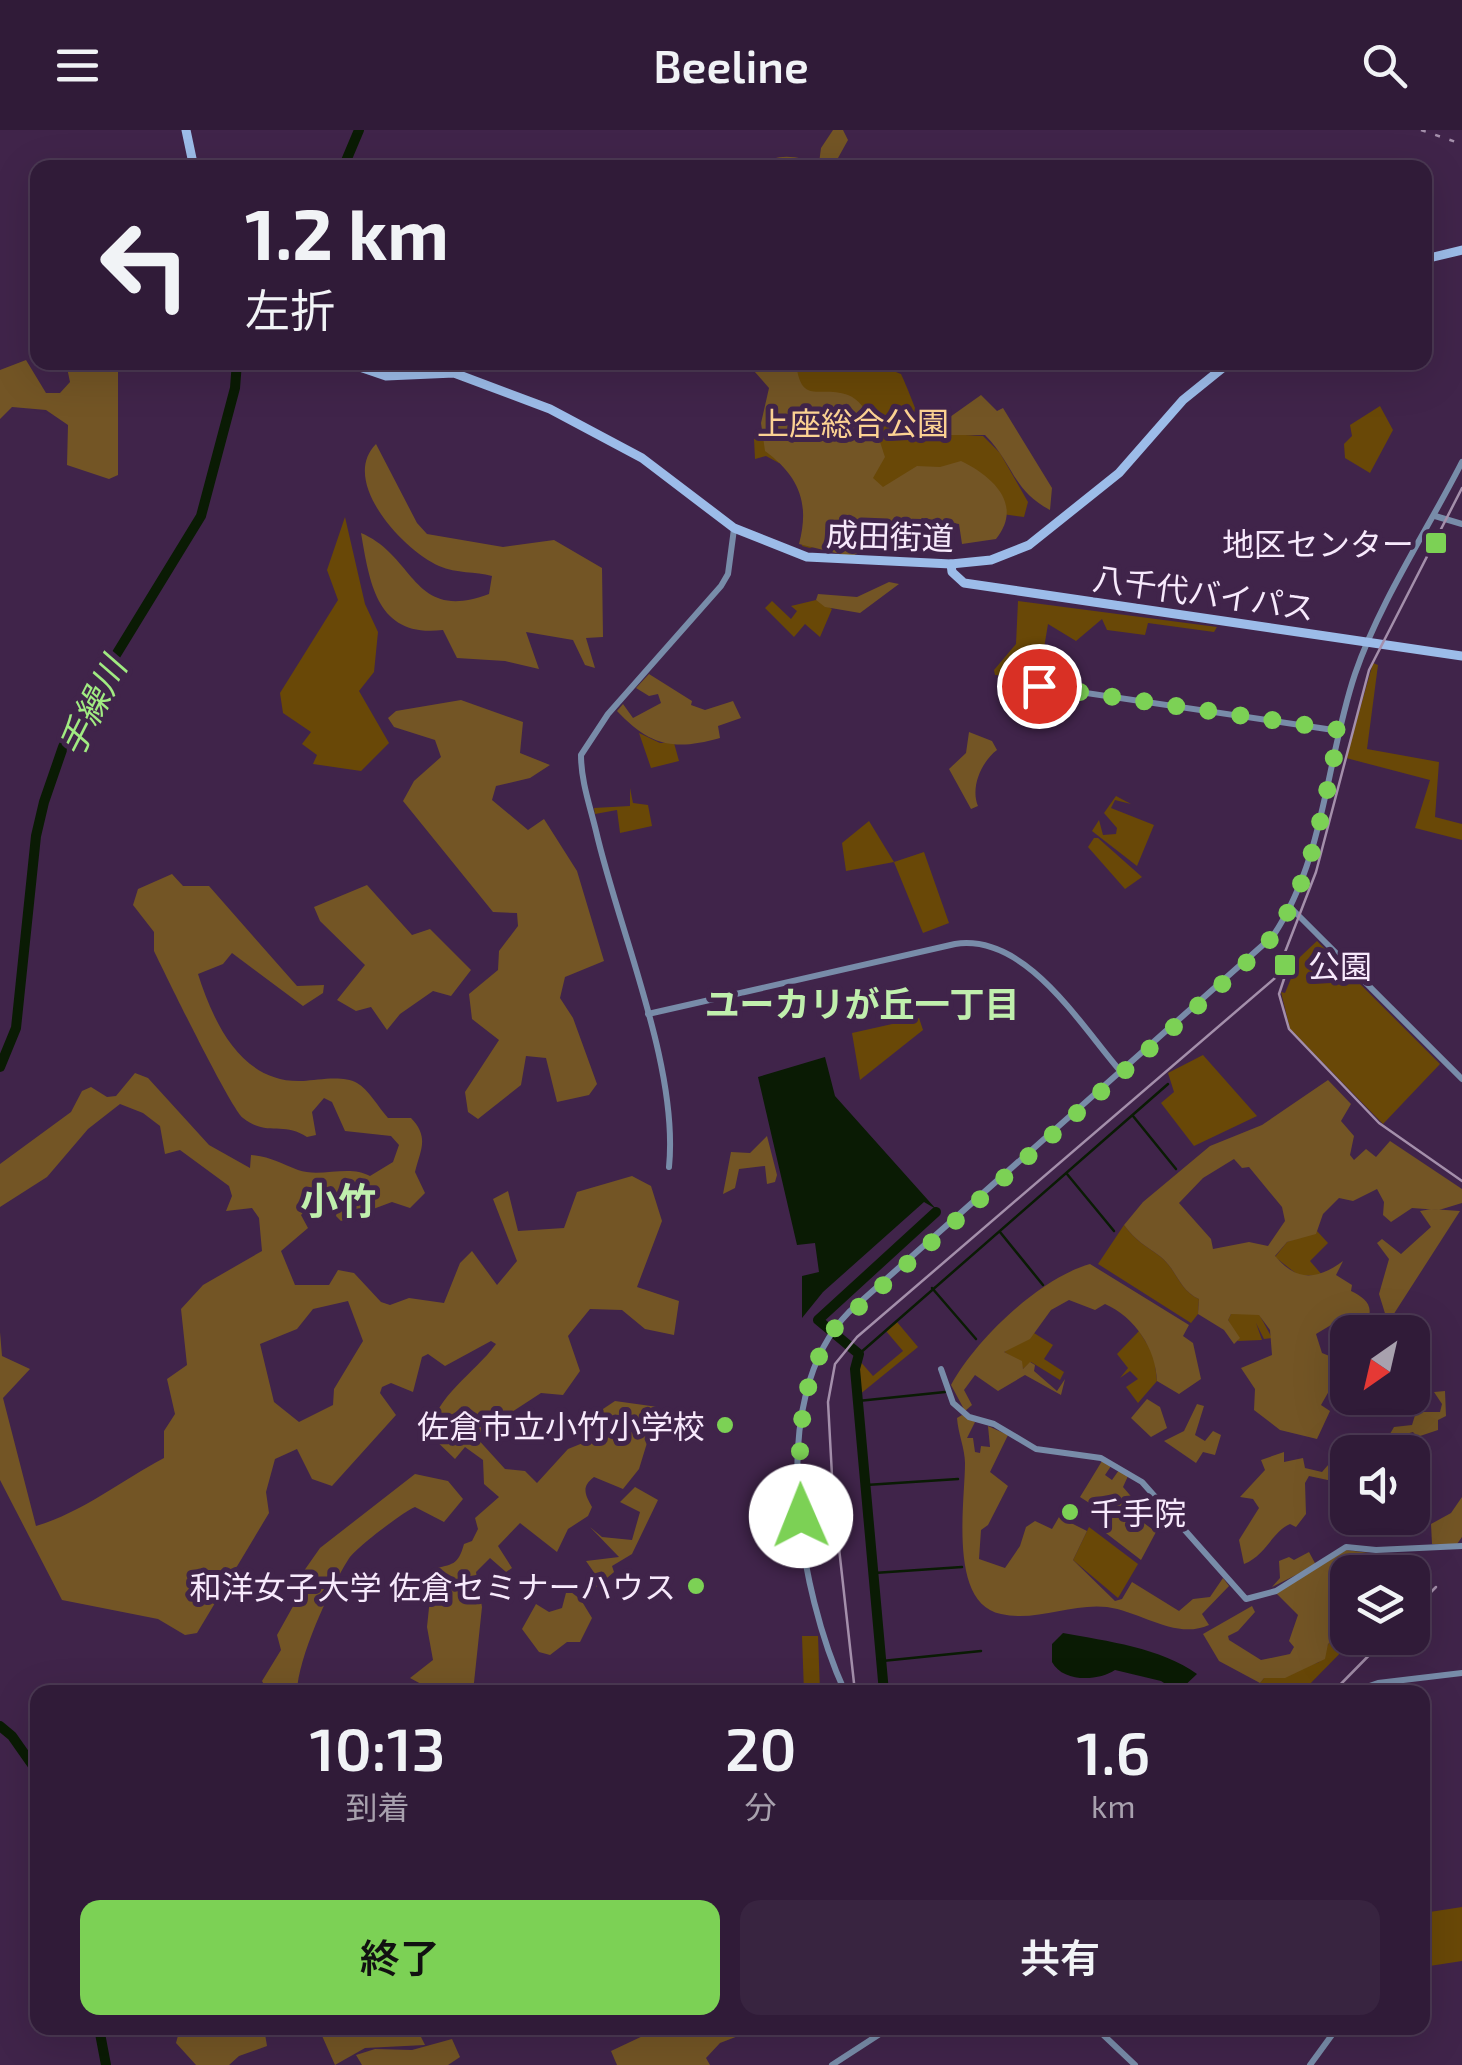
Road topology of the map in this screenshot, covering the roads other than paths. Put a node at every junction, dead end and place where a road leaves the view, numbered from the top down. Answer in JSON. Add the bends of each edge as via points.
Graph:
{"nodes":[{"id":1,"x":186,"y":130,"type":"edge"},
{"id":2,"x":192,"y":160,"type":"edge"},
{"id":3,"x":1462,"y":250,"type":"edge"},
{"id":4,"x":1432,"y":257,"type":"edge"},
{"id":5,"x":368,"y":370,"type":"edge"},
{"id":6,"x":1221,"y":370,"type":"edge"},
{"id":7,"x":1462,"y":462,"type":"edge"},
{"id":8,"x":1435,"y":516,"type":"junction"},
{"id":9,"x":1462,"y":524,"type":"edge"},
{"id":10,"x":734,"y":528,"type":"junction"},
{"id":11,"x":952,"y":564,"type":"junction"},
{"id":12,"x":1370,"y":640,"type":"junction"},
{"id":13,"x":1462,"y":656,"type":"edge"},
{"id":14,"x":1006,"y":682,"type":"dead end"},
{"id":15,"x":1340,"y":730,"type":"junction"},
{"id":16,"x":1290,"y":908,"type":"junction"},
{"id":17,"x":648,"y":1014,"type":"junction"},
{"id":18,"x":1122,"y":1073,"type":"junction"},
{"id":19,"x":1462,"y":1079,"type":"edge"},
{"id":20,"x":670,"y":1168,"type":"dead end"},
{"id":21,"x":941,"y":1368,"type":"dead end"},
{"id":22,"x":1462,"y":1546,"type":"edge"},
{"id":23,"x":1462,"y":1672,"type":"edge"},
{"id":24,"x":843,"y":1685,"type":"edge"},
{"id":25,"x":1372,"y":1685,"type":"edge"},
{"id":26,"x":878,"y":2035,"type":"edge"},
{"id":27,"x":1104,"y":2035,"type":"edge"},
{"id":28,"x":1332,"y":2035,"type":"edge"},
{"id":29,"x":832,"y":2065,"type":"edge"},
{"id":30,"x":1136,"y":2065,"type":"edge"},
{"id":31,"x":1310,"y":2065,"type":"edge"}],
"edges":[{"from":1,"to":2,"type":"highway"},
{"from":3,"to":4,"type":"highway"},
{"from":5,"to":10,"type":"highway","name":"成田街道","via":[[386,376],[454,373],[550,409],[642,458]]},
{"from":6,"to":11,"type":"highway","name":"成田街道","via":[[1170,413],[1119,473],[1029,545],[991,560]]},
{"from":7,"to":8,"type":"street"},
{"from":8,"to":9,"type":"street"},
{"from":8,"to":12,"type":"street"},
{"from":10,"to":11,"type":"highway","name":"成田街道","via":[[823,560]]},
{"from":10,"to":17,"type":"street","via":[[721,586],[608,714],[581,756],[610,890]]},
{"from":11,"to":12,"type":"highway","name":"八千代バイパス","via":[[964,583]]},
{"from":12,"to":13,"type":"highway","name":"八千代バイパス"},
{"from":12,"to":15,"type":"street"},
{"from":14,"to":15,"type":"street"},
{"from":15,"to":16,"type":"street","via":[[1310,857]]},
{"from":16,"to":18,"type":"street","via":[[1264,947]]},
{"from":16,"to":19,"type":"street"},
{"from":17,"to":18,"type":"street","via":[[982,942],[1024,962]]},
{"from":17,"to":20,"type":"street","via":[[670,1118]]},
{"from":18,"to":24,"type":"street","via":[[849,1312],[814,1362],[800,1416],[802,1551]]},
{"from":21,"to":22,"type":"street","via":[[953,1403],[969,1417],[1036,1449],[1102,1458],[1142,1482],[1246,1598],[1276,1592],[1346,1547]]},
{"from":23,"to":25,"type":"street"},
{"from":26,"to":29,"type":"street"},
{"from":27,"to":30,"type":"street"},
{"from":28,"to":31,"type":"street"}]}
